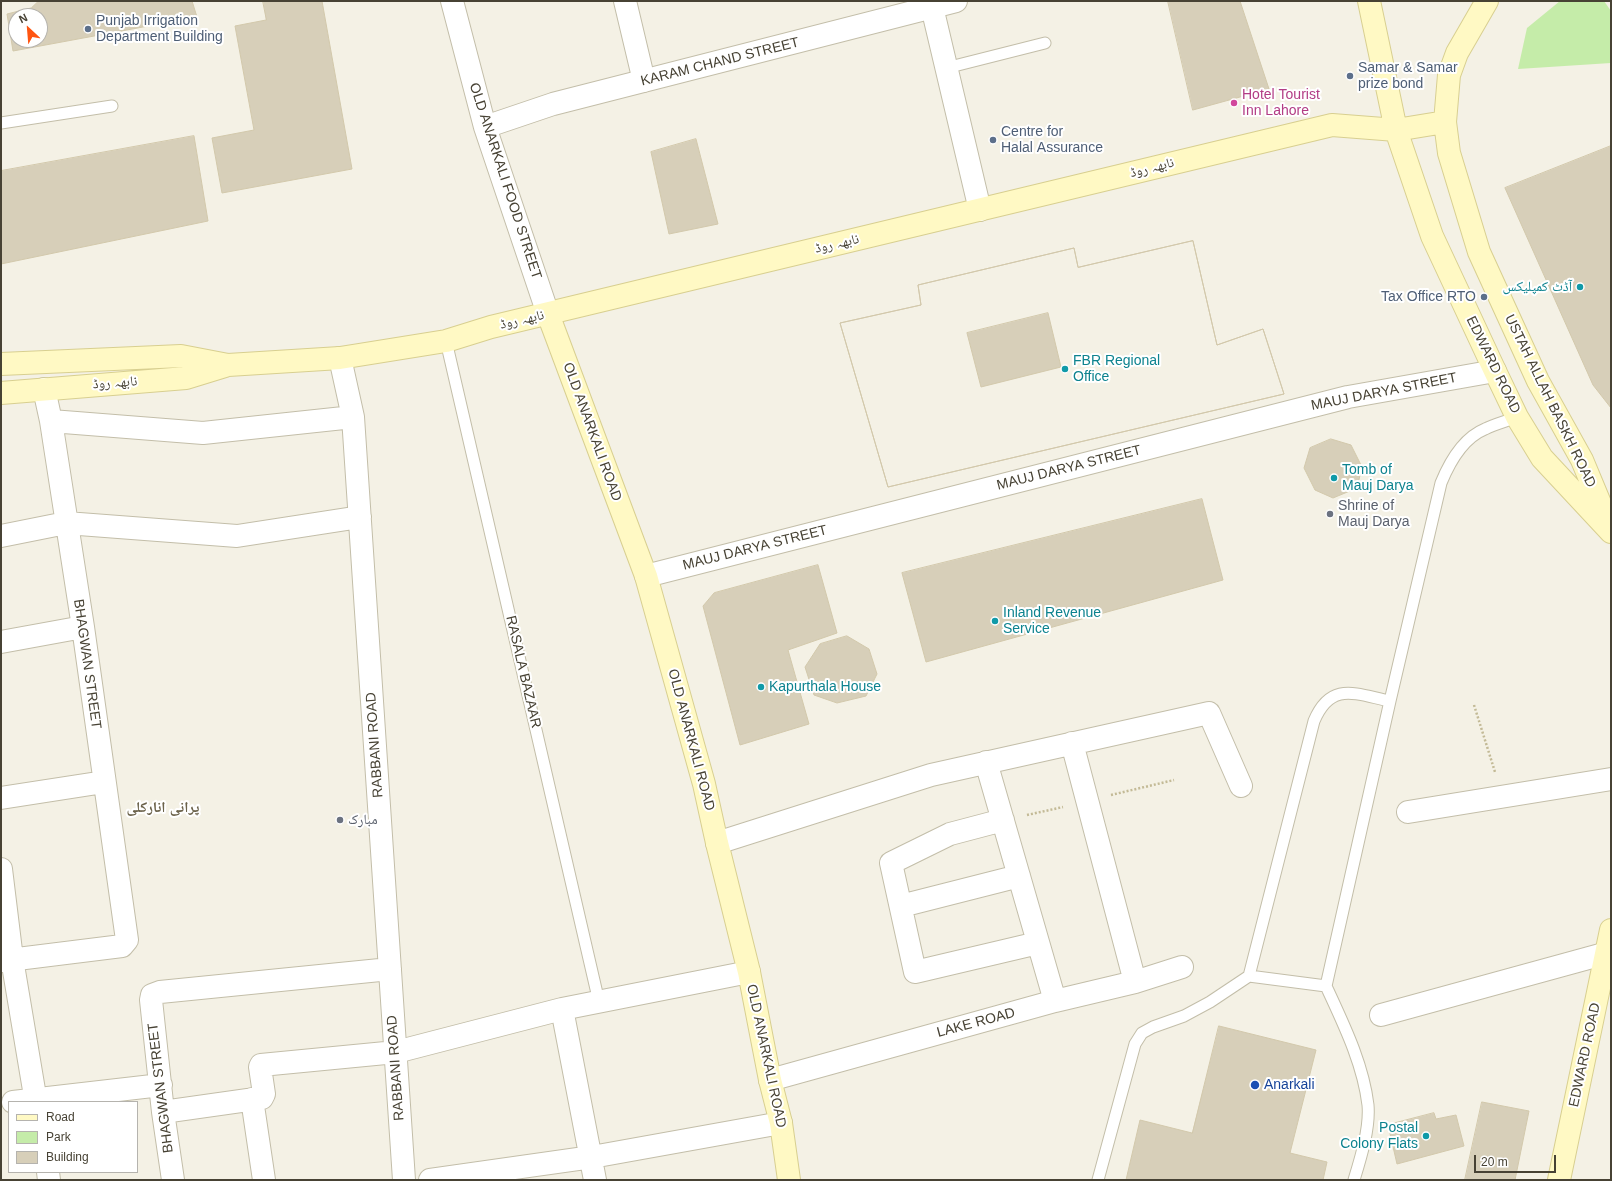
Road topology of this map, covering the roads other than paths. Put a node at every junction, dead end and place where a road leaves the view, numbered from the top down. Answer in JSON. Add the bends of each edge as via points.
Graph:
{"nodes":[{"id":1,"x":452,"y":1,"type":"edge"},
{"id":2,"x":625,"y":1,"type":"edge"},
{"id":3,"x":956,"y":1,"type":"edge"},
{"id":4,"x":1369,"y":1,"type":"edge"},
{"id":5,"x":1487,"y":1,"type":"edge"},
{"id":6,"x":932,"y":4,"type":"edge"},
{"id":7,"x":1045,"y":43,"type":"dead end"},
{"id":8,"x":946,"y":68,"type":"junction"},
{"id":9,"x":644,"y":81,"type":"junction"},
{"id":10,"x":112,"y":106,"type":"dead end"},
{"id":11,"x":1445,"y":122,"type":"junction"},
{"id":12,"x":1,"y":123,"type":"edge"},
{"id":13,"x":485,"y":127,"type":"junction"},
{"id":14,"x":1396,"y":130,"type":"junction"},
{"id":15,"x":980,"y":210,"type":"junction"},
{"id":16,"x":548,"y":314,"type":"junction"},
{"id":17,"x":446,"y":341,"type":"junction"},
{"id":18,"x":340,"y":358,"type":"junction"},
{"id":19,"x":1,"y":364,"type":"edge"},
{"id":20,"x":228,"y":365,"type":"junction"},
{"id":21,"x":1495,"y":371,"type":"junction"},
{"id":22,"x":44,"y":388,"type":"junction"},
{"id":23,"x":1,"y":393,"type":"edge"},
{"id":24,"x":353,"y":417,"type":"junction"},
{"id":25,"x":1517,"y":417,"type":"junction"},
{"id":26,"x":51,"y":421,"type":"junction"},
{"id":27,"x":360,"y":517,"type":"junction"},
{"id":28,"x":66,"y":523,"type":"junction"},
{"id":29,"x":1611,"y":531,"type":"edge"},
{"id":30,"x":1,"y":536,"type":"edge"},
{"id":31,"x":646,"y":576,"type":"junction"},
{"id":32,"x":82,"y":627,"type":"junction"},
{"id":33,"x":1,"y":642,"type":"edge"},
{"id":34,"x":1390,"y":701,"type":"junction"},
{"id":35,"x":1072,"y":744,"type":"junction"},
{"id":36,"x":986,"y":762,"type":"junction"},
{"id":37,"x":1611,"y":779,"type":"edge"},
{"id":38,"x":104,"y":782,"type":"junction"},
{"id":39,"x":1241,"y":786,"type":"dead end"},
{"id":40,"x":1,"y":798,"type":"edge"},
{"id":41,"x":1408,"y":812,"type":"dead end"},
{"id":42,"x":1003,"y":820,"type":"junction"},
{"id":43,"x":716,"y":843,"type":"junction"},
{"id":44,"x":1,"y":869,"type":"edge"},
{"id":45,"x":1019,"y":876,"type":"junction"},
{"id":46,"x":901,"y":906,"type":"junction"},
{"id":47,"x":1611,"y":930,"type":"edge"},
{"id":48,"x":1038,"y":943,"type":"junction"},
{"id":49,"x":1607,"y":953,"type":"junction"},
{"id":50,"x":7,"y":960,"type":"edge"},
{"id":51,"x":1182,"y":967,"type":"dead end"},
{"id":52,"x":390,"y":969,"type":"junction"},
{"id":53,"x":749,"y":972,"type":"junction"},
{"id":54,"x":1249,"y":976,"type":"junction"},
{"id":55,"x":1135,"y":982,"type":"junction"},
{"id":56,"x":1326,"y":986,"type":"junction"},
{"id":57,"x":1055,"y":1001,"type":"junction"},
{"id":58,"x":599,"y":1002,"type":"junction"},
{"id":59,"x":562,"y":1009,"type":"junction"},
{"id":60,"x":1381,"y":1015,"type":"dead end"},
{"id":61,"x":396,"y":1052,"type":"junction"},
{"id":62,"x":770,"y":1080,"type":"junction"},
{"id":63,"x":160,"y":1085,"type":"junction"},
{"id":64,"x":252,"y":1099,"type":"junction"},
{"id":65,"x":36,"y":1100,"type":"edge"},
{"id":66,"x":25,"y":1101,"type":"edge"},
{"id":67,"x":163,"y":1112,"type":"junction"},
{"id":68,"x":781,"y":1123,"type":"junction"},
{"id":69,"x":592,"y":1157,"type":"junction"},
{"id":70,"x":173,"y":1180,"type":"edge"},
{"id":71,"x":264,"y":1180,"type":"edge"},
{"id":72,"x":404,"y":1180,"type":"edge"},
{"id":73,"x":430,"y":1180,"type":"edge"},
{"id":74,"x":595,"y":1180,"type":"edge"},
{"id":75,"x":789,"y":1180,"type":"edge"},
{"id":76,"x":1098,"y":1180,"type":"edge"},
{"id":77,"x":1354,"y":1180,"type":"edge"},
{"id":78,"x":1559,"y":1180,"type":"edge"}],
"edges":[{"from":1,"to":13,"type":"street","name":"OLD ANARKALI FOOD STREET"},
{"from":2,"to":9,"type":"street"},
{"from":3,"to":6,"type":"street","name":"KARAM CHAND STREET"},
{"from":4,"to":14,"type":"main road","name":"EDWARD ROAD"},
{"from":5,"to":11,"type":"main road","name":"USTAH ALLAH BASKH ROAD","via":[[1457,53],[1449,75]]},
{"from":6,"to":8,"type":"street"},
{"from":6,"to":9,"type":"street","name":"KARAM CHAND STREET"},
{"from":7,"to":8,"type":"lane"},
{"from":8,"to":15,"type":"street"},
{"from":9,"to":13,"type":"street","name":"KARAM CHAND STREET","via":[[553,104]]},
{"from":10,"to":12,"type":"lane"},
{"from":11,"to":14,"type":"main road","name":"نابھہ روڈ"},
{"from":11,"to":29,"type":"main road","name":"USTAH ALLAH BASKH ROAD","via":[[1449,153],[1479,252],[1538,381],[1582,460]]},
{"from":13,"to":16,"type":"street","name":"OLD ANARKALI FOOD STREET"},
{"from":14,"to":15,"type":"main road","name":"نابھہ روڈ","via":[[1332,124]]},
{"from":14,"to":21,"type":"main road","name":"EDWARD ROAD","via":[[1432,236]]},
{"from":15,"to":16,"type":"main road","name":"نابھہ روڈ"},
{"from":16,"to":17,"type":"main road","name":"نابھہ روڈ","via":[[491,327]]},
{"from":16,"to":31,"type":"main road","name":"OLD ANARKALI ROAD"},
{"from":17,"to":18,"type":"main road","name":"نابھہ روڈ"},
{"from":17,"to":58,"type":"lane","name":"RASALA BAZAAR"},
{"from":18,"to":20,"type":"main road","name":"نابھہ روڈ"},
{"from":18,"to":24,"type":"street","name":"RABBANI ROAD"},
{"from":19,"to":20,"type":"main road","name":"نابھہ روڈ","via":[[181,356]]},
{"from":20,"to":22,"type":"main road","name":"نابھہ روڈ","via":[[186,378]]},
{"from":21,"to":25,"type":"main road","name":"EDWARD ROAD"},
{"from":21,"to":31,"type":"street","name":"MAUJ DARYA STREET","via":[[1348,397]]},
{"from":22,"to":23,"type":"main road","name":"نابھہ روڈ"},
{"from":22,"to":26,"type":"street","name":"BHAGWAN STREET"},
{"from":24,"to":26,"type":"street","via":[[203,433]]},
{"from":24,"to":27,"type":"street","name":"RABBANI ROAD"},
{"from":25,"to":29,"type":"main road","name":"EDWARD ROAD","via":[[1542,458]]},
{"from":25,"to":34,"type":"lane","via":[[1484,429],[1465,443],[1449,464],[1441,483]]},
{"from":26,"to":28,"type":"street","name":"BHAGWAN STREET"},
{"from":27,"to":28,"type":"street","via":[[237,536]]},
{"from":27,"to":52,"type":"street","name":"RABBANI ROAD"},
{"from":28,"to":30,"type":"street"},
{"from":28,"to":32,"type":"street","name":"BHAGWAN STREET"},
{"from":31,"to":43,"type":"main road","name":"OLD ANARKALI ROAD","via":[[704,784]]},
{"from":32,"to":33,"type":"street"},
{"from":32,"to":38,"type":"street","name":"BHAGWAN STREET"},
{"from":34,"to":54,"type":"lane","via":[[1349,692],[1337,694],[1319,709]]},
{"from":34,"to":56,"type":"lane"},
{"from":35,"to":36,"type":"street"},
{"from":35,"to":39,"type":"street","via":[[1209,714]]},
{"from":35,"to":55,"type":"street"},
{"from":36,"to":42,"type":"street"},
{"from":36,"to":43,"type":"street","via":[[931,775]]},
{"from":37,"to":41,"type":"street"},
{"from":38,"to":40,"type":"street"},
{"from":38,"to":50,"type":"street","name":"BHAGWAN STREET","via":[[127,940],[122,946]]},
{"from":42,"to":45,"type":"street"},
{"from":42,"to":46,"type":"street","via":[[950,834],[892,863]]},
{"from":43,"to":53,"type":"main road","name":"OLD ANARKALI ROAD"},
{"from":44,"to":50,"type":"street"},
{"from":45,"to":46,"type":"street"},
{"from":45,"to":48,"type":"street"},
{"from":46,"to":48,"type":"street","via":[[915,972]]},
{"from":47,"to":49,"type":"main road","name":"EDWARD ROAD"},
{"from":48,"to":57,"type":"street"},
{"from":49,"to":60,"type":"street"},
{"from":49,"to":78,"type":"main road","name":"EDWARD ROAD"},
{"from":50,"to":65,"type":"street"},
{"from":51,"to":55,"type":"street","name":"LAKE ROAD"},
{"from":52,"to":61,"type":"street","name":"RABBANI ROAD"},
{"from":52,"to":63,"type":"street","name":"BHAGWAN STREET","via":[[160,992],[152,995]]},
{"from":53,"to":58,"type":"street"},
{"from":53,"to":62,"type":"main road","name":"OLD ANARKALI ROAD"},
{"from":54,"to":56,"type":"lane"},
{"from":54,"to":76,"type":"lane","via":[[1184,1016],[1142,1033],[1133,1050]]},
{"from":55,"to":57,"type":"street","name":"LAKE ROAD"},
{"from":56,"to":77,"type":"lane","via":[[1359,1065],[1368,1106],[1365,1143]]},
{"from":57,"to":62,"type":"street","name":"LAKE ROAD"},
{"from":58,"to":59,"type":"street"},
{"from":59,"to":61,"type":"street"},
{"from":59,"to":69,"type":"street"},
{"from":61,"to":64,"type":"street","via":[[261,1065],[264,1096]]},
{"from":61,"to":72,"type":"street","name":"RABBANI ROAD"},
{"from":62,"to":68,"type":"main road","name":"OLD ANARKALI ROAD"},
{"from":63,"to":65,"type":"street"},
{"from":63,"to":67,"type":"street","name":"BHAGWAN STREET"},
{"from":64,"to":67,"type":"street"},
{"from":64,"to":71,"type":"street"},
{"from":65,"to":66,"type":"street"},
{"from":67,"to":70,"type":"street","name":"BHAGWAN STREET"},
{"from":68,"to":69,"type":"street"},
{"from":68,"to":75,"type":"main road","name":"OLD ANARKALI ROAD"},
{"from":69,"to":73,"type":"street"},
{"from":69,"to":74,"type":"street"}]}
